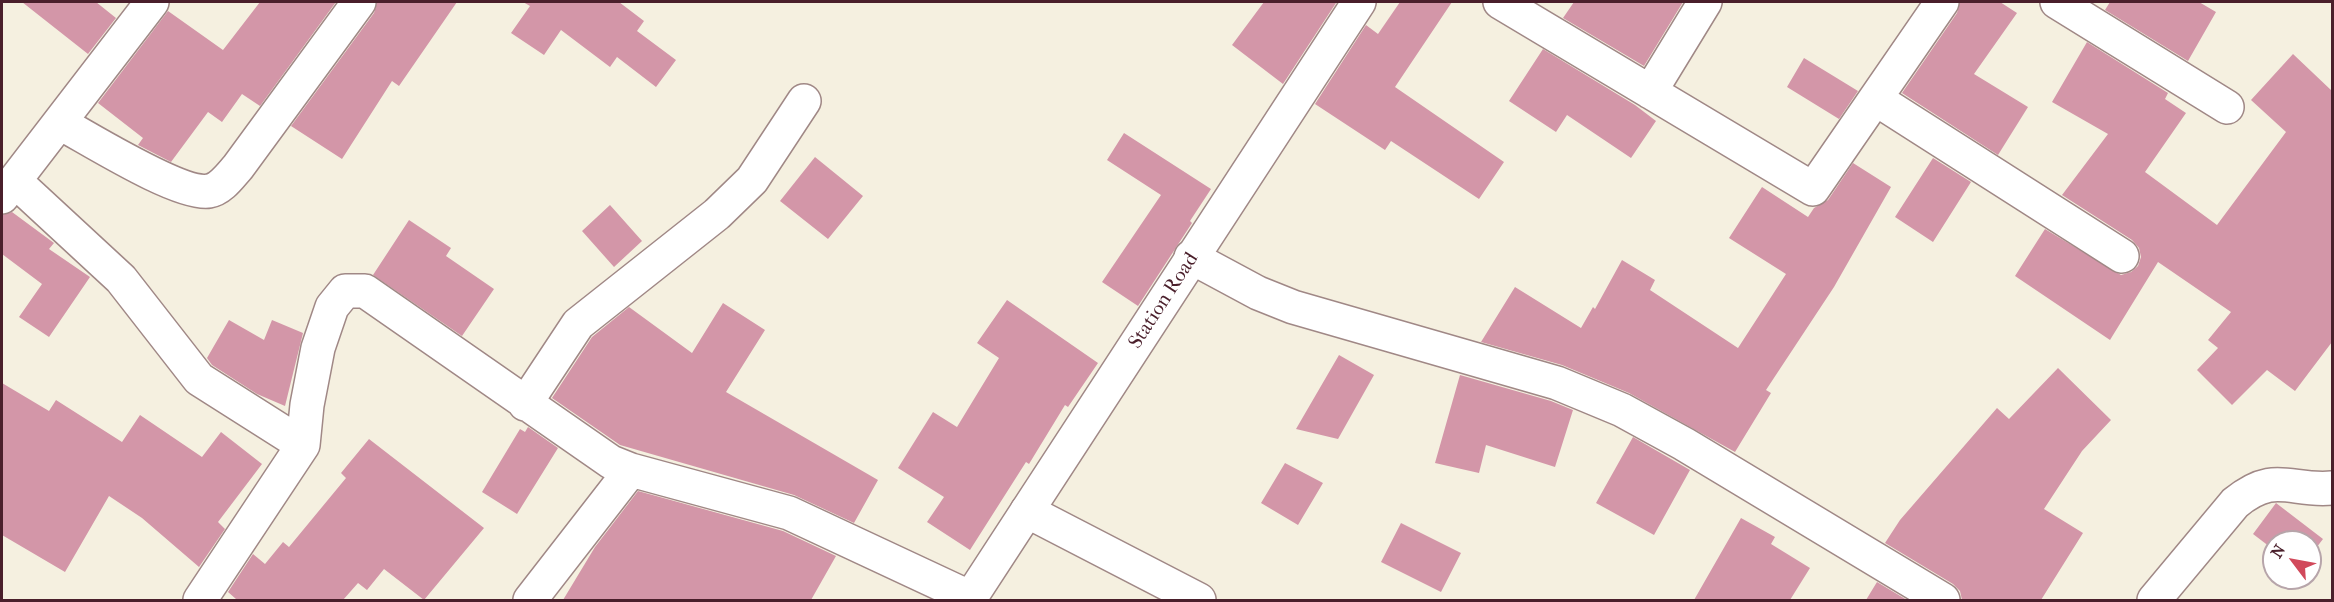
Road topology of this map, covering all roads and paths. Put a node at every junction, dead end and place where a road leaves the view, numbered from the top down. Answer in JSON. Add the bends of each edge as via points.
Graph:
{"nodes":[{"id":1,"x":152,"y":2,"type":"edge"},
{"id":2,"x":360,"y":2,"type":"edge"},
{"id":3,"x":1358,"y":2,"type":"edge"},
{"id":4,"x":1500,"y":2,"type":"edge"},
{"id":5,"x":1705,"y":2,"type":"edge"},
{"id":6,"x":1942,"y":2,"type":"edge"},
{"id":7,"x":2057,"y":2,"type":"edge"},
{"id":8,"x":1650,"y":92,"type":"junction"},
{"id":9,"x":1876,"y":99,"type":"junction"},
{"id":10,"x":804,"y":101,"type":"dead end"},
{"id":11,"x":2227,"y":107,"type":"dead end"},
{"id":12,"x":60,"y":123,"type":"junction"},
{"id":13,"x":8,"y":189,"type":"edge"},
{"id":14,"x":2122,"y":256,"type":"dead end"},
{"id":15,"x":1191,"y":258,"type":"junction"},
{"id":16,"x":525,"y":404,"type":"junction"},
{"id":17,"x":303,"y":445,"type":"junction"},
{"id":18,"x":630,"y":470,"type":"junction"},
{"id":19,"x":2332,"y":488,"type":"edge"},
{"id":20,"x":1027,"y":511,"type":"junction"},
{"id":21,"x":970,"y":599,"type":"edge"},
{"id":22,"x":200,"y":600,"type":"edge"},
{"id":23,"x":530,"y":600,"type":"edge"},
{"id":24,"x":1199,"y":600,"type":"edge"},
{"id":25,"x":1943,"y":600,"type":"edge"},
{"id":26,"x":2154,"y":600,"type":"edge"}],
"edges":[{"from":1,"to":12,"type":"street"},
{"from":2,"to":12,"type":"street","via":[[238,167],[222,185],[210,191],[161,178]]},
{"from":3,"to":15,"type":"street","name":"Station Road"},
{"from":4,"to":8,"type":"street"},
{"from":5,"to":8,"type":"street"},
{"from":6,"to":9,"type":"street"},
{"from":7,"to":11,"type":"street"},
{"from":8,"to":9,"type":"street","via":[[1814,189]]},
{"from":9,"to":14,"type":"street"},
{"from":10,"to":16,"type":"street","via":[[752,180],[578,324]]},
{"from":12,"to":13,"type":"street"},
{"from":13,"to":17,"type":"street","via":[[121,279],[199,379]]},
{"from":15,"to":20,"type":"street","name":"Station Road"},
{"from":15,"to":25,"type":"street","via":[[1293,307],[1557,383],[1622,410]]},
{"from":16,"to":17,"type":"street","via":[[384,302],[365,291],[345,291],[332,307],[318,348]]},
{"from":16,"to":18,"type":"street","via":[[593,451]]},
{"from":17,"to":22,"type":"street"},
{"from":18,"to":21,"type":"street","via":[[789,513]]},
{"from":18,"to":23,"type":"street"},
{"from":19,"to":26,"type":"street","via":[[2277,483],[2248,491]]},
{"from":20,"to":21,"type":"street","name":"Station Road"},
{"from":20,"to":24,"type":"street"}]}
